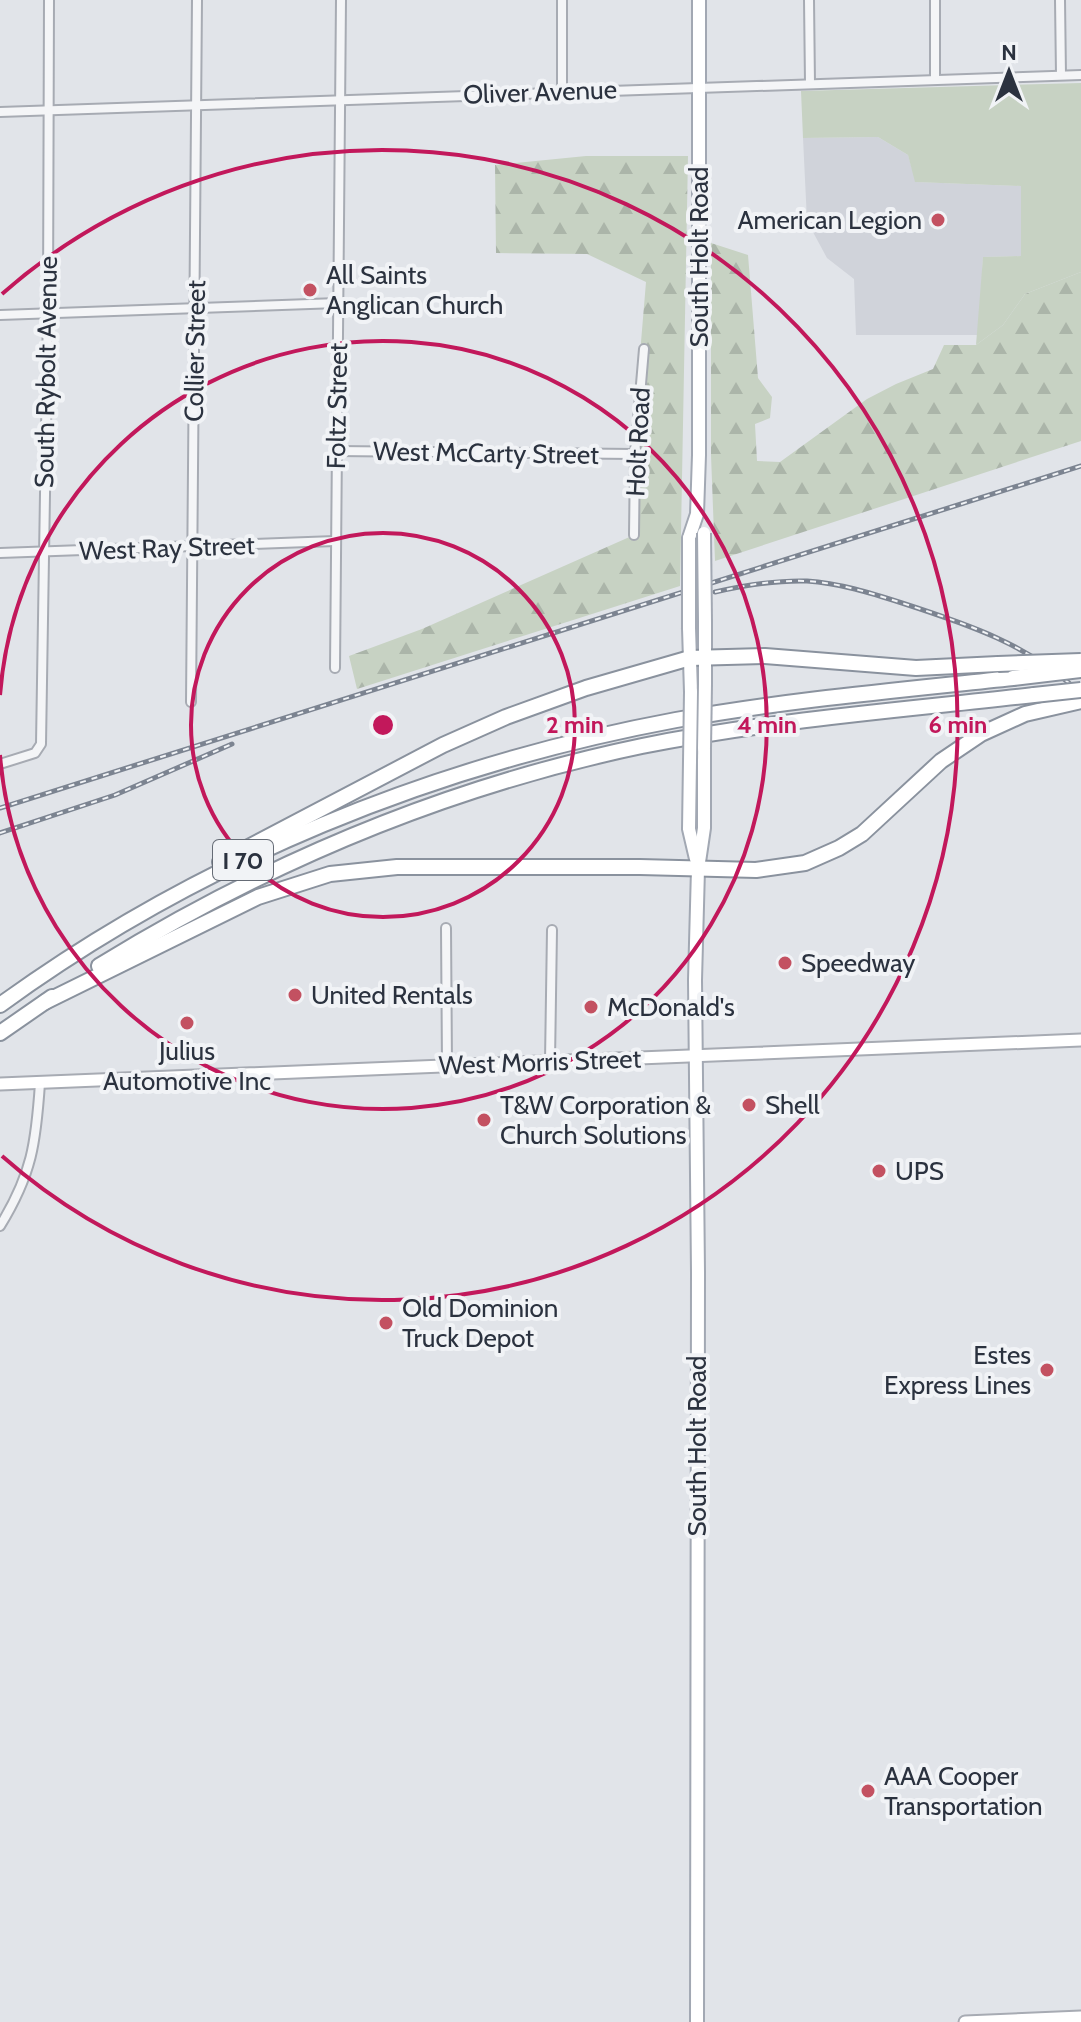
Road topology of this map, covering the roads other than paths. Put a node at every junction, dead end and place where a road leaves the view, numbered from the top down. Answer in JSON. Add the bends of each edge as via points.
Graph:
{"nodes":[{"id":1,"x":49,"y":0,"type":"edge"},
{"id":2,"x":197,"y":0,"type":"edge"},
{"id":3,"x":341,"y":0,"type":"edge"},
{"id":4,"x":562,"y":0,"type":"edge"},
{"id":5,"x":699,"y":0,"type":"edge"},
{"id":6,"x":809,"y":0,"type":"edge"},
{"id":7,"x":935,"y":0,"type":"edge"},
{"id":8,"x":1060,"y":0,"type":"edge"},
{"id":9,"x":1061,"y":75,"type":"junction"},
{"id":10,"x":1081,"y":75,"type":"edge"},
{"id":11,"x":935,"y":80,"type":"junction"},
{"id":12,"x":810,"y":83,"type":"junction"},
{"id":13,"x":698,"y":87,"type":"junction"},
{"id":14,"x":562,"y":91,"type":"junction"},
{"id":15,"x":341,"y":99,"type":"junction"},
{"id":16,"x":198,"y":104,"type":"junction"},
{"id":17,"x":50,"y":110,"type":"junction"},
{"id":18,"x":0,"y":112,"type":"edge"},
{"id":19,"x":338,"y":303,"type":"junction"},
{"id":20,"x":195,"y":308,"type":"junction"},
{"id":21,"x":0,"y":315,"type":"edge"},
{"id":22,"x":47,"y":315,"type":"junction"},
{"id":23,"x":644,"y":349,"type":"dead end"},
{"id":24,"x":336,"y":451,"type":"junction"},
{"id":25,"x":635,"y":454,"type":"junction"},
{"id":26,"x":697,"y":514,"type":"junction"},
{"id":27,"x":634,"y":535,"type":"dead end"},
{"id":28,"x":335,"y":541,"type":"junction"},
{"id":29,"x":192,"y":547,"type":"junction"},
{"id":30,"x":0,"y":553,"type":"edge"},
{"id":31,"x":44,"y":553,"type":"junction"},
{"id":32,"x":697,"y":656,"type":"junction"},
{"id":33,"x":1081,"y":661,"type":"edge"},
{"id":34,"x":335,"y":668,"type":"dead end"},
{"id":35,"x":1081,"y":670,"type":"edge"},
{"id":36,"x":1081,"y":690,"type":"edge"},
{"id":37,"x":1081,"y":701,"type":"edge"},
{"id":38,"x":191,"y":702,"type":"dead end"},
{"id":39,"x":0,"y":764,"type":"edge"},
{"id":40,"x":698,"y":869,"type":"junction"},
{"id":41,"x":143,"y":913,"type":"junction"},
{"id":42,"x":446,"y":928,"type":"dead end"},
{"id":43,"x":552,"y":930,"type":"dead end"},
{"id":44,"x":45,"y":1002,"type":"junction"},
{"id":45,"x":0,"y":1005,"type":"edge"},
{"id":46,"x":0,"y":1033,"type":"edge"},
{"id":47,"x":1081,"y":1040,"type":"edge"},
{"id":48,"x":695,"y":1055,"type":"junction"},
{"id":49,"x":550,"y":1061,"type":"junction"},
{"id":50,"x":447,"y":1065,"type":"junction"},
{"id":51,"x":40,"y":1083,"type":"junction"},
{"id":52,"x":0,"y":1084,"type":"edge"},
{"id":53,"x":0,"y":1226,"type":"edge"},
{"id":54,"x":1081,"y":2017,"type":"edge"},
{"id":55,"x":697,"y":2022,"type":"edge"},
{"id":56,"x":965,"y":2022,"type":"edge"}],
"edges":[{"from":1,"to":17,"type":"street","name":"South Rybolt Avenue"},
{"from":2,"to":16,"type":"street","name":"Collier Street"},
{"from":3,"to":15,"type":"street","name":"Foltz Street"},
{"from":4,"to":14,"type":"street"},
{"from":5,"to":13,"type":"main road","name":"South Holt Road"},
{"from":6,"to":12,"type":"street"},
{"from":7,"to":11,"type":"street"},
{"from":8,"to":9,"type":"street"},
{"from":9,"to":10,"type":"street","name":"Oliver Avenue"},
{"from":9,"to":11,"type":"street","name":"Oliver Avenue"},
{"from":11,"to":12,"type":"street","name":"Oliver Avenue"},
{"from":12,"to":13,"type":"street","name":"Oliver Avenue"},
{"from":13,"to":14,"type":"street","name":"Oliver Avenue"},
{"from":13,"to":26,"type":"main road","name":"South Holt Road"},
{"from":14,"to":15,"type":"street","name":"Oliver Avenue"},
{"from":15,"to":16,"type":"street","name":"Oliver Avenue"},
{"from":15,"to":19,"type":"street","name":"Foltz Street"},
{"from":16,"to":17,"type":"street","name":"Oliver Avenue"},
{"from":16,"to":20,"type":"street","name":"Collier Street"},
{"from":17,"to":18,"type":"street","name":"Oliver Avenue"},
{"from":17,"to":22,"type":"street","name":"South Rybolt Avenue"},
{"from":19,"to":20,"type":"street"},
{"from":19,"to":24,"type":"street","name":"Foltz Street"},
{"from":20,"to":22,"type":"street"},
{"from":20,"to":29,"type":"street","name":"Collier Street"},
{"from":21,"to":22,"type":"street"},
{"from":22,"to":31,"type":"street","name":"South Rybolt Avenue"},
{"from":23,"to":25,"type":"street","name":"Holt Road"},
{"from":24,"to":25,"type":"street","name":"West McCarty Street"},
{"from":24,"to":28,"type":"street","name":"Foltz Street"},
{"from":25,"to":27,"type":"street","name":"Holt Road"},
{"from":26,"to":32,"type":"main road","name":"South Holt Road","bridge":true,"via":[[704,533],[705,622]]},
{"from":26,"to":32,"type":"main road","name":"South Holt Road","bridge":true,"via":[[689,538],[689,628]]},
{"from":28,"to":29,"type":"street","name":"West Ray Street"},
{"from":28,"to":34,"type":"street","name":"Foltz Street"},
{"from":29,"to":31,"type":"street","name":"West Ray Street"},
{"from":29,"to":38,"type":"street","name":"Collier Street"},
{"from":30,"to":31,"type":"street","name":"West Ray Street"},
{"from":31,"to":39,"type":"street","name":"South Rybolt Avenue","via":[[41,744],[35,753]]},
{"from":32,"to":33,"type":"highway","bridge":true,"via":[[916,668]]},
{"from":32,"to":40,"type":"main road","name":"South Holt Road","bridge":true,"via":[[691,692],[689,829]]},
{"from":32,"to":40,"type":"main road","name":"South Holt Road","bridge":true,"via":[[705,684],[704,828]]},
{"from":32,"to":41,"type":"highway","via":[[554,698],[443,745],[200,873]]},
{"from":35,"to":41,"type":"highway","number":"I 70","bridge":true,"via":[[712,714],[507,759],[308,830]]},
{"from":36,"to":44,"type":"highway","number":"I 70","bridge":true,"via":[[717,733],[603,755],[495,785],[370,829],[262,876],[156,932]]},
{"from":37,"to":40,"type":"highway","via":[[1004,723],[959,748],[862,834],[828,854],[770,869]]},
{"from":40,"to":44,"type":"highway","via":[[397,867],[330,874],[258,897]]},
{"from":40,"to":48,"type":"main road","name":"South Holt Road"},
{"from":41,"to":45,"type":"highway","number":"I 70"},
{"from":42,"to":50,"type":"street"},
{"from":43,"to":49,"type":"street"},
{"from":44,"to":46,"type":"highway","number":"I 70"},
{"from":47,"to":48,"type":"main road","name":"West Morris Street"},
{"from":48,"to":49,"type":"main road","name":"West Morris Street"},
{"from":48,"to":55,"type":"main road","name":"South Holt Road"},
{"from":49,"to":50,"type":"main road","name":"West Morris Street"},
{"from":50,"to":51,"type":"main road","name":"West Morris Street"},
{"from":51,"to":52,"type":"main road","name":"West Morris Street"},
{"from":51,"to":53,"type":"street","via":[[29,1169]]},
{"from":54,"to":56,"type":"main road"}]}
